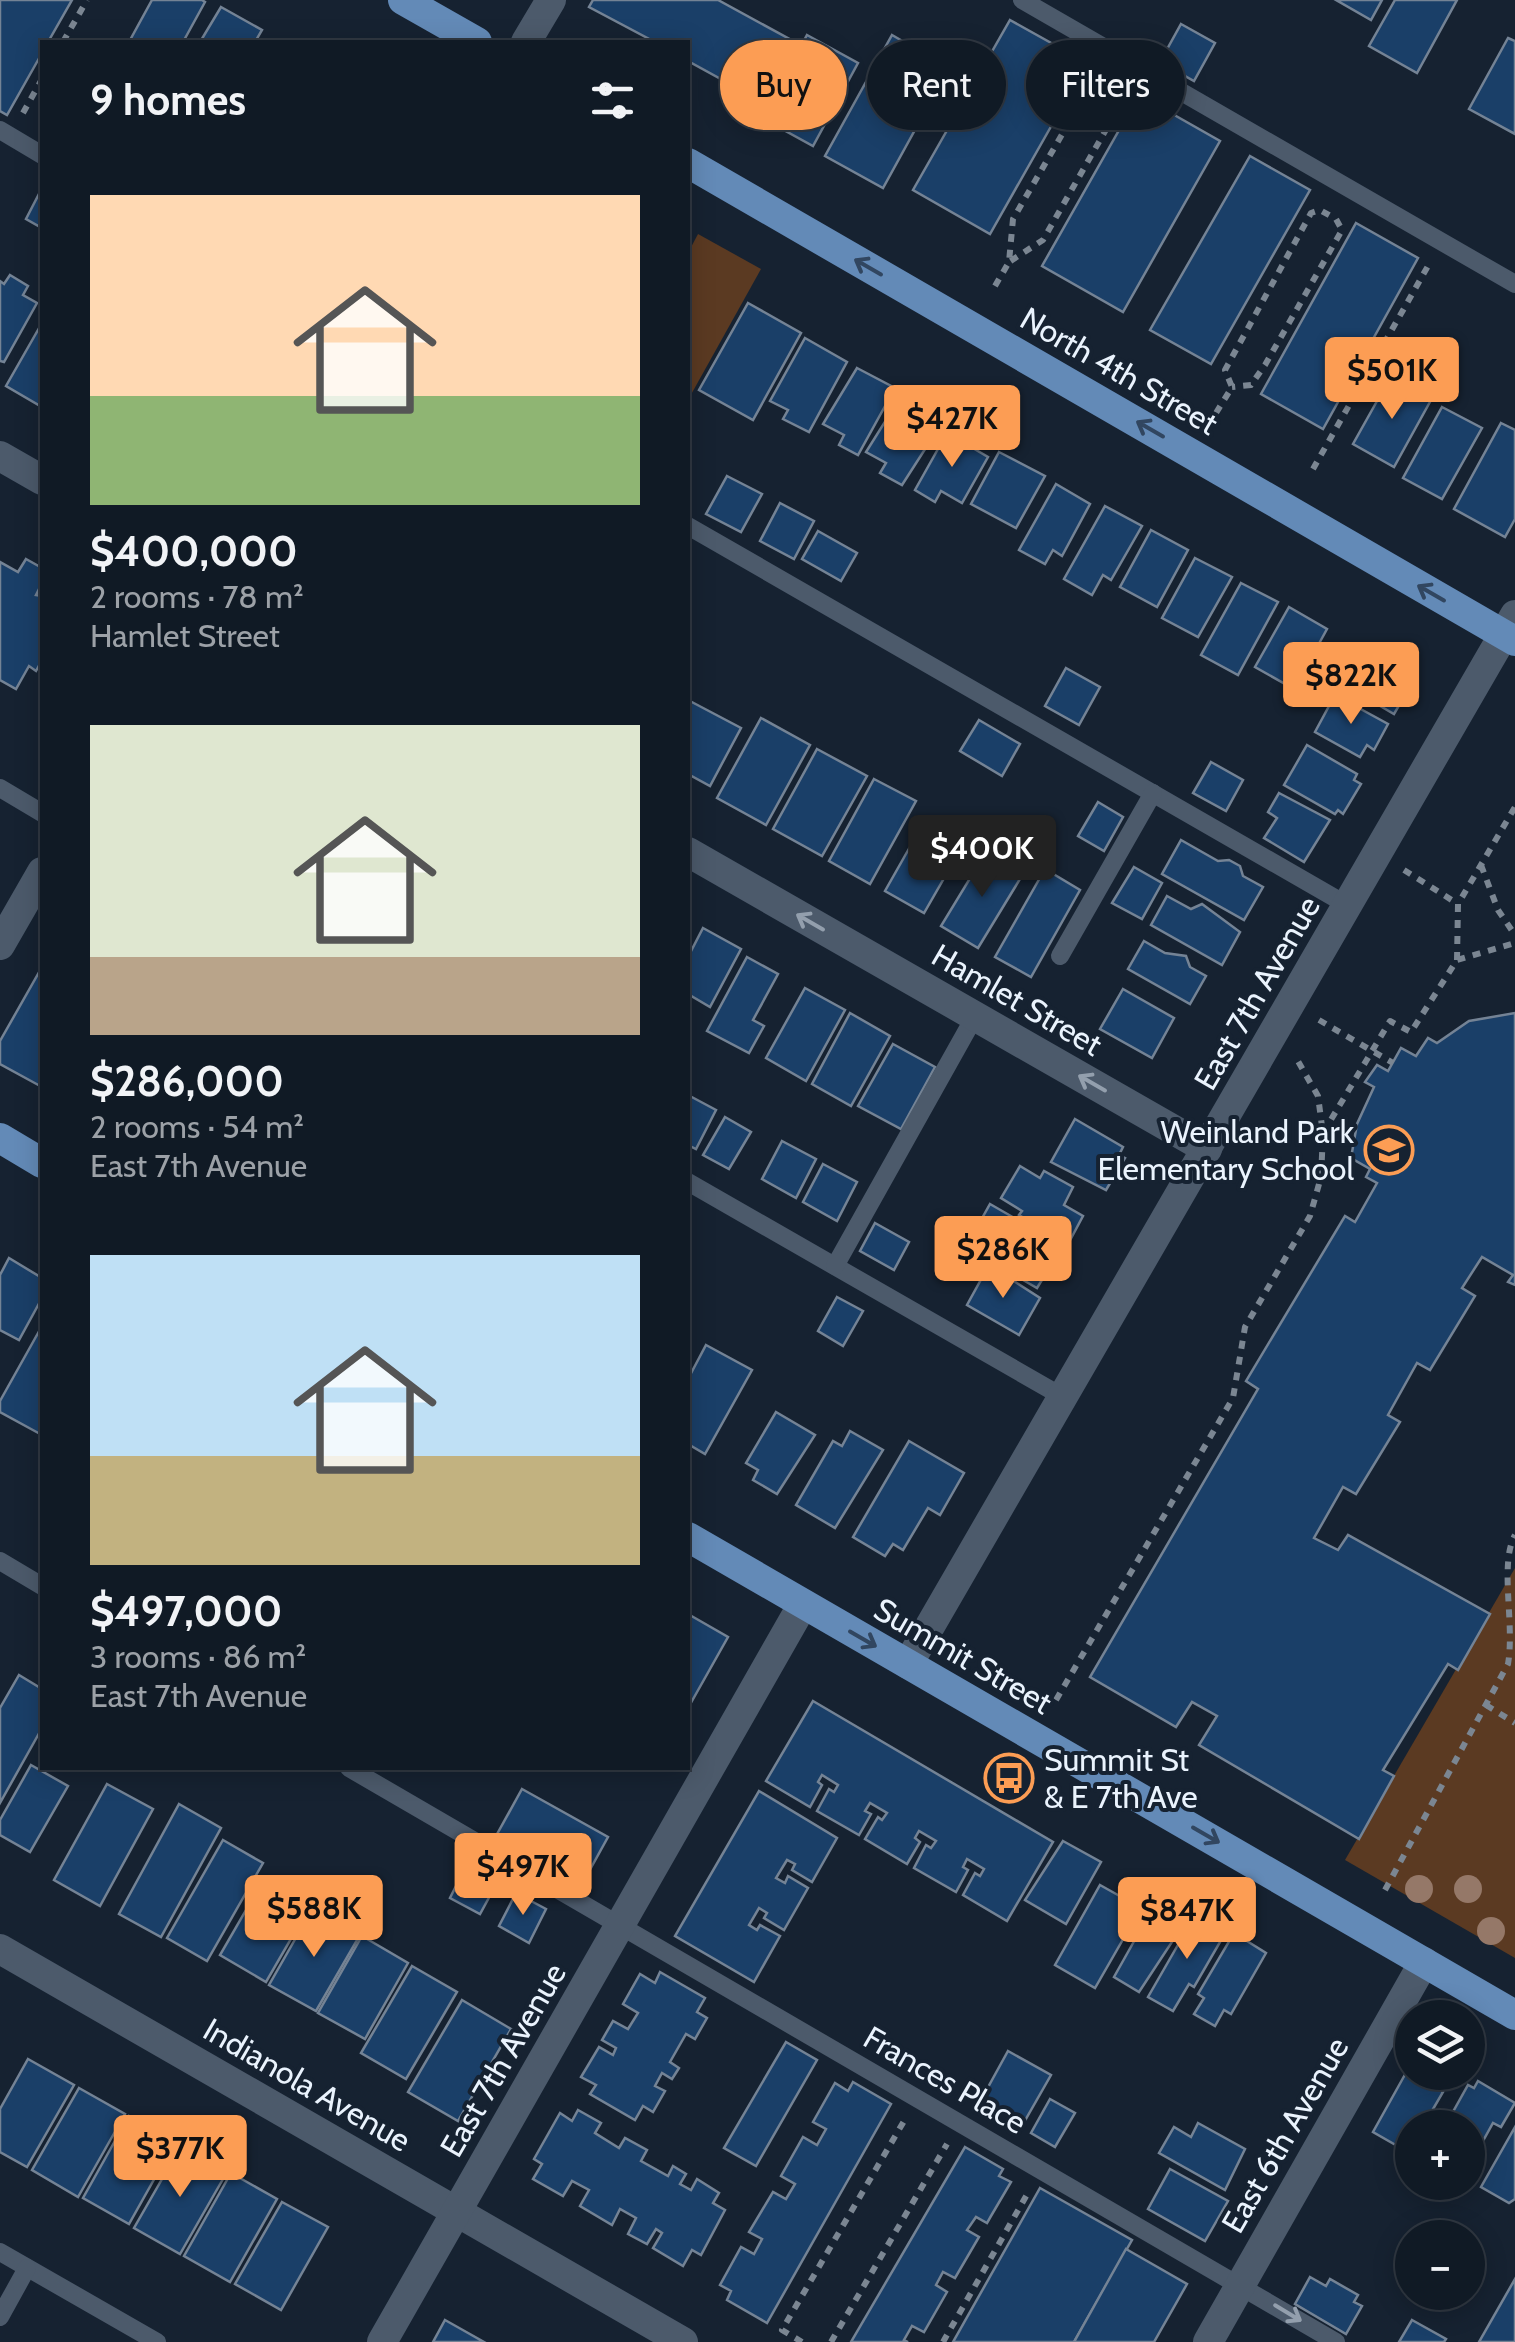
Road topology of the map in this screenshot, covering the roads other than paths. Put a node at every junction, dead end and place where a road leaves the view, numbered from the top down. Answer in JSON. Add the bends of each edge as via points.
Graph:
{"nodes":[{"id":1,"x":403,"y":0,"type":"edge"},
{"id":2,"x":550,"y":0,"type":"edge"},
{"id":3,"x":1022,"y":0,"type":"edge"},
{"id":4,"x":473,"y":40,"type":"edge"},
{"id":5,"x":527,"y":40,"type":"edge"},
{"id":6,"x":5,"y":133,"type":"edge"},
{"id":7,"x":40,"y":154,"type":"edge"},
{"id":8,"x":690,"y":164,"type":"edge"},
{"id":9,"x":1515,"y":284,"type":"edge"},
{"id":10,"x":0,"y":456,"type":"edge"},
{"id":11,"x":40,"y":479,"type":"edge"},
{"id":12,"x":690,"y":527,"type":"edge"},
{"id":13,"x":1511,"y":631,"type":"edge"},
{"id":14,"x":0,"y":788,"type":"edge"},
{"id":15,"x":1152,"y":793,"type":"junction"},
{"id":16,"x":40,"y":812,"type":"edge"},
{"id":17,"x":690,"y":853,"type":"edge"},
{"id":18,"x":40,"y":875,"type":"edge"},
{"id":19,"x":1348,"y":905,"type":"junction"},
{"id":20,"x":0,"y":945,"type":"edge"},
{"id":21,"x":1060,"y":956,"type":"dead end"},
{"id":22,"x":975,"y":1016,"type":"junction"},
{"id":23,"x":0,"y":1138,"type":"edge"},
{"id":24,"x":1207,"y":1148,"type":"junction"},
{"id":25,"x":40,"y":1162,"type":"edge"},
{"id":26,"x":690,"y":1183,"type":"edge"},
{"id":27,"x":835,"y":1266,"type":"junction"},
{"id":28,"x":1064,"y":1397,"type":"junction"},
{"id":29,"x":690,"y":1538,"type":"edge"},
{"id":30,"x":0,"y":1560,"type":"edge"},
{"id":31,"x":40,"y":1585,"type":"edge"},
{"id":32,"x":803,"y":1604,"type":"junction"},
{"id":33,"x":908,"y":1664,"type":"junction"},
{"id":34,"x":352,"y":1770,"type":"edge"},
{"id":35,"x":620,"y":1928,"type":"junction"},
{"id":36,"x":0,"y":1950,"type":"edge"},
{"id":37,"x":1424,"y":1962,"type":"junction"},
{"id":38,"x":1515,"y":2015,"type":"edge"},
{"id":39,"x":456,"y":2212,"type":"junction"},
{"id":40,"x":0,"y":2252,"type":"edge"},
{"id":41,"x":27,"y":2268,"type":"junction"},
{"id":42,"x":1240,"y":2284,"type":"junction"},
{"id":43,"x":0,"y":2316,"type":"edge"},
{"id":44,"x":156,"y":2342,"type":"edge"},
{"id":45,"x":382,"y":2342,"type":"edge"},
{"id":46,"x":683,"y":2342,"type":"edge"},
{"id":47,"x":1208,"y":2342,"type":"edge"},
{"id":48,"x":1336,"y":2342,"type":"edge"}],
"edges":[{"from":1,"to":4,"type":"main road"},
{"from":2,"to":5,"type":"street"},
{"from":3,"to":9,"type":"lane"},
{"from":6,"to":7,"type":"lane"},
{"from":13,"to":8,"type":"main road","name":"North 4th Street","one_way":true},
{"from":10,"to":11,"type":"street"},
{"from":12,"to":15,"type":"lane"},
{"from":13,"to":19,"type":"street","name":"East 7th Avenue"},
{"from":14,"to":16,"type":"lane"},
{"from":15,"to":19,"type":"lane"},
{"from":15,"to":21,"type":"lane"},
{"from":22,"to":17,"type":"street","name":"Hamlet Street","one_way":true},
{"from":18,"to":20,"type":"street"},
{"from":19,"to":24,"type":"street","name":"East 7th Avenue"},
{"from":24,"to":22,"type":"street","name":"Hamlet Street","one_way":true},
{"from":22,"to":27,"type":"lane"},
{"from":23,"to":25,"type":"main road"},
{"from":24,"to":28,"type":"street","name":"East 7th Avenue"},
{"from":26,"to":27,"type":"lane"},
{"from":27,"to":28,"type":"lane"},
{"from":28,"to":33,"type":"street","name":"East 7th Avenue"},
{"from":29,"to":32,"type":"main road","name":"Summit Street"},
{"from":30,"to":31,"type":"lane"},
{"from":32,"to":33,"type":"main road","name":"Summit Street","one_way":true},
{"from":32,"to":35,"type":"street","name":"East 7th Avenue"},
{"from":33,"to":37,"type":"main road","name":"Summit Street","one_way":true},
{"from":34,"to":35,"type":"lane","name":"Frances Place"},
{"from":35,"to":39,"type":"street","name":"East 7th Avenue"},
{"from":35,"to":42,"type":"lane","name":"Frances Place"},
{"from":36,"to":39,"type":"street","name":"Indianola Avenue"},
{"from":37,"to":38,"type":"main road","name":"Summit Street"},
{"from":37,"to":42,"type":"street","name":"East 6th Avenue"},
{"from":39,"to":45,"type":"street","name":"East 7th Avenue"},
{"from":39,"to":46,"type":"street","name":"Indianola Avenue"},
{"from":40,"to":41,"type":"lane"},
{"from":41,"to":43,"type":"lane"},
{"from":41,"to":44,"type":"lane"},
{"from":42,"to":47,"type":"street","name":"East 6th Avenue"},
{"from":42,"to":48,"type":"lane","name":"Frances Place","one_way":true}]}
